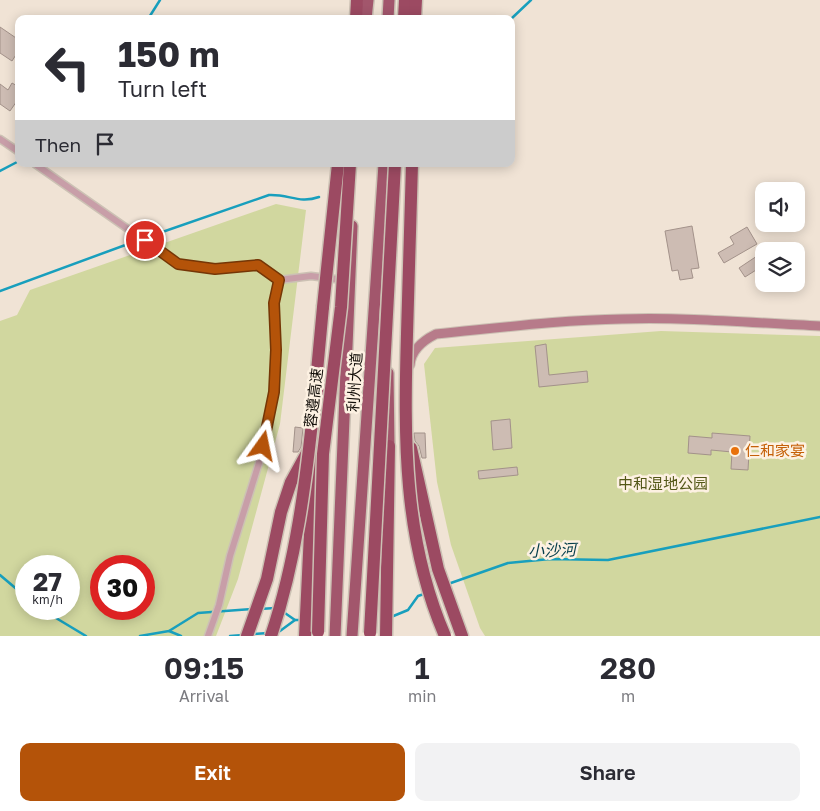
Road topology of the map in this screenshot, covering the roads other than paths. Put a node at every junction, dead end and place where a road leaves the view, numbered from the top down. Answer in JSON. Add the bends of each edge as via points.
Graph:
{"nodes":[{"id":1,"x":361,"y":0,"type":"edge"},
{"id":2,"x":388,"y":0,"type":"edge"},
{"id":3,"x":405,"y":0,"type":"edge"},
{"id":4,"x":416,"y":0,"type":"edge"},
{"id":5,"x":356,"y":15,"type":"edge"},
{"id":6,"x":365,"y":15,"type":"edge"},
{"id":7,"x":388,"y":15,"type":"edge"},
{"id":8,"x":404,"y":15,"type":"edge"},
{"id":9,"x":415,"y":15,"type":"edge"},
{"id":10,"x":0,"y":140,"type":"edge"},
{"id":11,"x":15,"y":150,"type":"edge"},
{"id":12,"x":39,"y":167,"type":"edge"},
{"id":13,"x":338,"y":167,"type":"edge"},
{"id":14,"x":350,"y":167,"type":"edge"},
{"id":15,"x":355,"y":167,"type":"edge"},
{"id":16,"x":384,"y":167,"type":"edge"},
{"id":17,"x":395,"y":167,"type":"edge"},
{"id":18,"x":412,"y":167,"type":"edge"},
{"id":19,"x":279,"y":280,"type":"junction"},
{"id":20,"x":349,"y":281,"type":"junction"},
{"id":21,"x":348,"y":304,"type":"junction"},
{"id":22,"x":820,"y":326,"type":"edge"},
{"id":23,"x":374,"y":336,"type":"junction"},
{"id":24,"x":389,"y":376,"type":"junction"},
{"id":25,"x":411,"y":403,"type":"junction"},
{"id":26,"x":315,"y":438,"type":"junction"},
{"id":27,"x":389,"y":446,"type":"joint"},
{"id":28,"x":411,"y":448,"type":"joint"},
{"id":29,"x":312,"y":634,"type":"edge"},
{"id":30,"x":352,"y":634,"type":"edge"},
{"id":31,"x":335,"y":635,"type":"edge"},
{"id":32,"x":370,"y":635,"type":"edge"},
{"id":33,"x":386,"y":635,"type":"edge"},
{"id":34,"x":208,"y":636,"type":"edge"},
{"id":35,"x":247,"y":636,"type":"edge"},
{"id":36,"x":271,"y":636,"type":"edge"},
{"id":37,"x":445,"y":636,"type":"edge"},
{"id":38,"x":462,"y":636,"type":"edge"}],
"edges":[{"from":1,"to":5,"type":"highway"},
{"from":1,"to":6,"type":"highway"},
{"from":2,"to":7,"type":"highway"},
{"from":3,"to":8,"type":"highway"},
{"from":4,"to":9,"type":"highway"},
{"from":10,"to":11,"type":"street"},
{"from":12,"to":19,"type":"street","via":[[178,264],[215,269],[258,265]]},
{"from":13,"to":36,"type":"highway","bridge":true,"via":[[299,526]]},
{"from":14,"to":29,"type":"highway","name":"蓉遵高速","bridge":true,"via":[[341,307],[323,454]]},
{"from":15,"to":20,"type":"highway","name":"利州大道"},
{"from":16,"to":23,"type":"highway","name":"利州大道"},
{"from":17,"to":32,"type":"highway","bridge":true},
{"from":18,"to":37,"type":"highway","bridge":true,"via":[[405,406],[408,499],[418,553]]},
{"from":19,"to":20,"type":"street","via":[[311,276]]},
{"from":19,"to":34,"type":"street","via":[[274,303],[274,392],[259,464],[230,556],[220,605]]},
{"from":20,"to":21,"type":"highway","name":"利州大道"},
{"from":21,"to":26,"type":"highway"},
{"from":21,"to":31,"type":"highway","name":"利州大道"},
{"from":22,"to":25,"type":"main road","via":[[620,319],[436,334],[426,339],[412,354]]},
{"from":23,"to":24,"type":"highway"},
{"from":23,"to":30,"type":"highway","name":"利州大道"},
{"from":24,"to":25,"type":"highway"},
{"from":24,"to":27,"type":"highway"},
{"from":25,"to":28,"type":"main road"},
{"from":26,"to":29,"type":"highway","via":[[306,603]]},
{"from":26,"to":35,"type":"highway","via":[[291,482],[261,598]]},
{"from":27,"to":33,"type":"highway"},
{"from":28,"to":38,"type":"highway","via":[[438,569]]}]}
